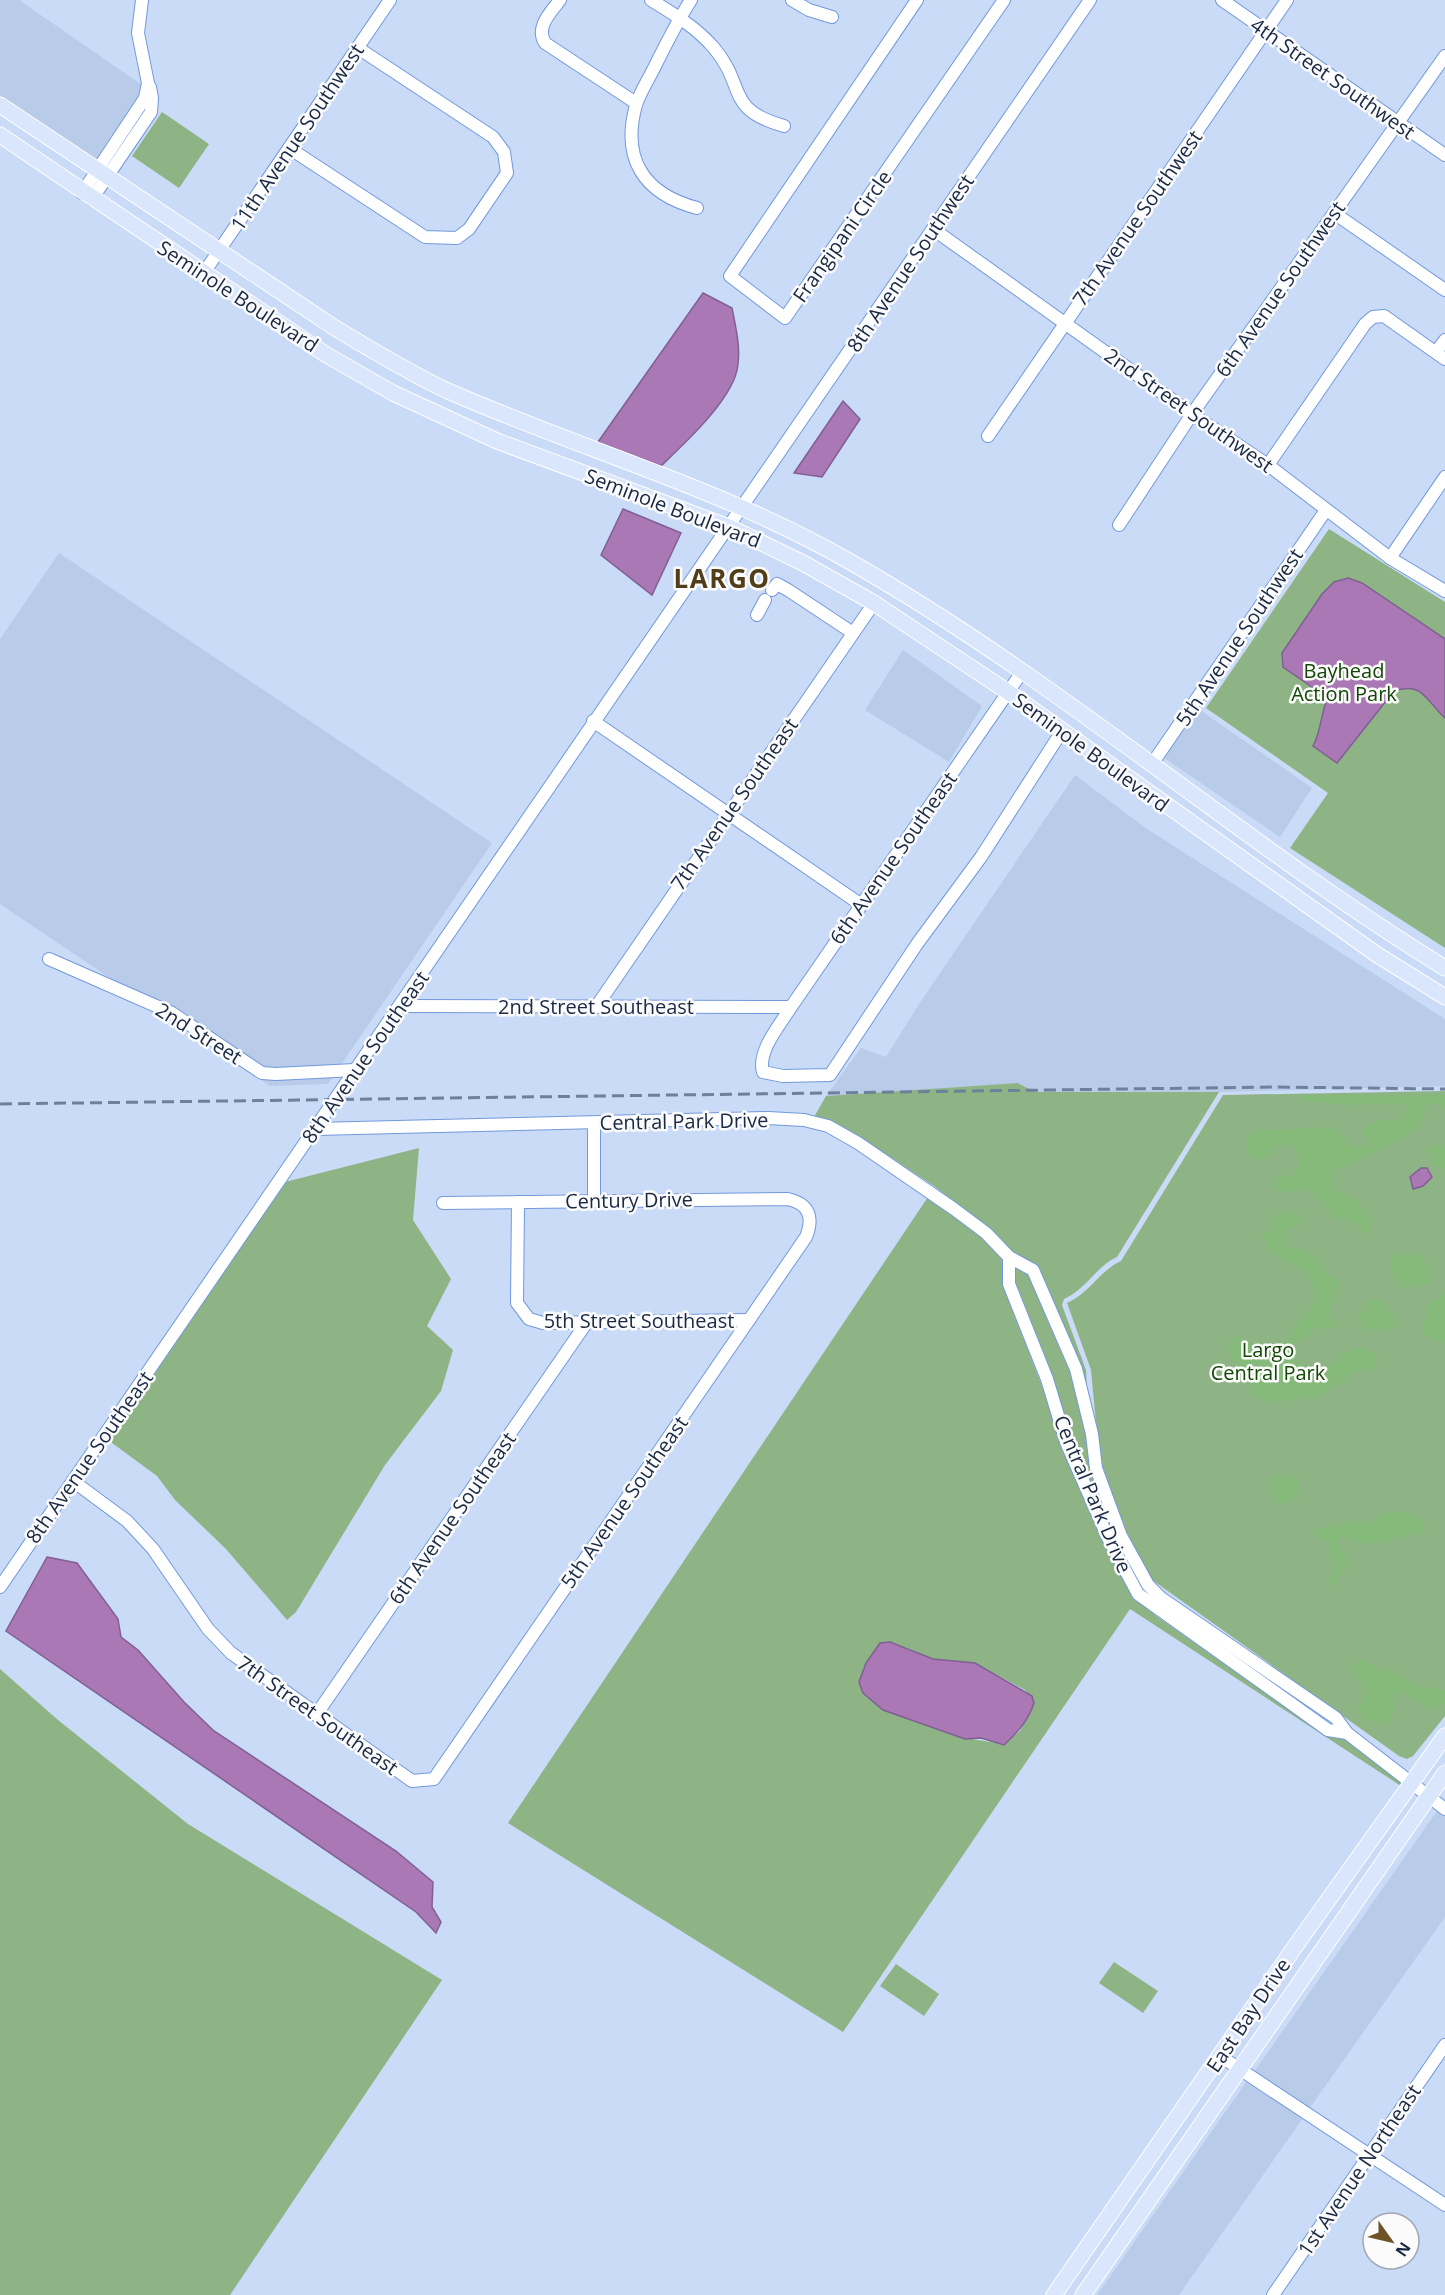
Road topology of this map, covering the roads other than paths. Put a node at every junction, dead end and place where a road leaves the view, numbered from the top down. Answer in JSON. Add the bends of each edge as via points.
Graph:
{"nodes":[{"id":1,"x":142,"y":0,"type":"edge"},
{"id":2,"x":390,"y":0,"type":"edge"},
{"id":3,"x":560,"y":0,"type":"edge"},
{"id":4,"x":651,"y":0,"type":"edge"},
{"id":5,"x":691,"y":0,"type":"edge"},
{"id":6,"x":792,"y":0,"type":"edge"},
{"id":7,"x":916,"y":0,"type":"edge"},
{"id":8,"x":1004,"y":0,"type":"edge"},
{"id":9,"x":1090,"y":0,"type":"edge"},
{"id":10,"x":1222,"y":0,"type":"edge"},
{"id":11,"x":1287,"y":0,"type":"edge"},
{"id":12,"x":680,"y":17,"type":"junction"},
{"id":13,"x":832,"y":17,"type":"dead end"},
{"id":14,"x":1266,"y":31,"type":"junction"},
{"id":15,"x":358,"y":48,"type":"junction"},
{"id":16,"x":1445,"y":56,"type":"edge"},
{"id":17,"x":636,"y":103,"type":"junction"},
{"id":18,"x":0,"y":105,"type":"edge"},
{"id":19,"x":1398,"y":122,"type":"junction"},
{"id":20,"x":784,"y":126,"type":"dead end"},
{"id":21,"x":0,"y":135,"type":"edge"},
{"id":22,"x":289,"y":148,"type":"junction"},
{"id":23,"x":1445,"y":155,"type":"edge"},
{"id":24,"x":102,"y":174,"type":"junction"},
{"id":25,"x":87,"y":196,"type":"junction"},
{"id":26,"x":697,"y":208,"type":"dead end"},
{"id":27,"x":1334,"y":213,"type":"junction"},
{"id":28,"x":933,"y":229,"type":"junction"},
{"id":29,"x":218,"y":252,"type":"junction"},
{"id":30,"x":203,"y":274,"type":"junction"},
{"id":31,"x":1445,"y":290,"type":"edge"},
{"id":32,"x":1065,"y":322,"type":"junction"},
{"id":33,"x":1445,"y":340,"type":"edge"},
{"id":34,"x":1441,"y":356,"type":"edge"},
{"id":35,"x":1192,"y":414,"type":"junction"},
{"id":36,"x":988,"y":436,"type":"dead end"},
{"id":37,"x":1268,"y":465,"type":"junction"},
{"id":38,"x":1445,"y":477,"type":"edge"},
{"id":39,"x":742,"y":507,"type":"junction"},
{"id":40,"x":1326,"y":510,"type":"junction"},
{"id":41,"x":1119,"y":525,"type":"dead end"},
{"id":42,"x":729,"y":527,"type":"junction"},
{"id":43,"x":1390,"y":558,"type":"junction"},
{"id":44,"x":1445,"y":591,"type":"edge"},
{"id":45,"x":874,"y":603,"type":"junction"},
{"id":46,"x":757,"y":615,"type":"dead end"},
{"id":47,"x":853,"y":633,"type":"junction"},
{"id":48,"x":1022,"y":672,"type":"junction"},
{"id":49,"x":1008,"y":692,"type":"junction"},
{"id":50,"x":593,"y":721,"type":"junction"},
{"id":51,"x":1062,"y":731,"type":"junction"},
{"id":52,"x":1152,"y":764,"type":"junction"},
{"id":53,"x":1136,"y":784,"type":"junction"},
{"id":54,"x":727,"y":813,"type":"junction"},
{"id":55,"x":1311,"y":879,"type":"junction"},
{"id":56,"x":1296,"y":899,"type":"junction"},
{"id":57,"x":860,"y":904,"type":"junction"},
{"id":58,"x":49,"y":959,"type":"dead end"},
{"id":59,"x":1445,"y":968,"type":"edge"},
{"id":60,"x":1445,"y":997,"type":"edge"},
{"id":61,"x":401,"y":1005,"type":"junction"},
{"id":62,"x":596,"y":1006,"type":"junction"},
{"id":63,"x":791,"y":1007,"type":"junction"},
{"id":64,"x":355,"y":1070,"type":"junction"},
{"id":65,"x":594,"y":1123,"type":"junction"},
{"id":66,"x":315,"y":1129,"type":"junction"},
{"id":67,"x":594,"y":1199,"type":"junction"},
{"id":68,"x":518,"y":1202,"type":"junction"},
{"id":69,"x":443,"y":1203,"type":"dead end"},
{"id":70,"x":810,"y":1214,"type":"joint"},
{"id":71,"x":1009,"y":1257,"type":"junction"},
{"id":72,"x":749,"y":1320,"type":"junction"},
{"id":73,"x":587,"y":1322,"type":"junction"},
{"id":74,"x":73,"y":1481,"type":"junction"},
{"id":75,"x":0,"y":1587,"type":"edge"},
{"id":76,"x":316,"y":1715,"type":"junction"},
{"id":77,"x":1347,"y":1733,"type":"junction"},
{"id":78,"x":1445,"y":1736,"type":"edge"},
{"id":79,"x":1445,"y":1773,"type":"edge"},
{"id":80,"x":423,"y":1782,"type":"joint"},
{"id":81,"x":1412,"y":1783,"type":"junction"},
{"id":82,"x":1428,"y":1796,"type":"junction"},
{"id":83,"x":1445,"y":1809,"type":"edge"},
{"id":84,"x":1445,"y":2045,"type":"edge"},
{"id":85,"x":1220,"y":2056,"type":"junction"},
{"id":86,"x":1240,"y":2069,"type":"junction"},
{"id":87,"x":1369,"y":2155,"type":"junction"},
{"id":88,"x":1445,"y":2205,"type":"edge"},
{"id":89,"x":1054,"y":2295,"type":"edge"},
{"id":90,"x":1083,"y":2295,"type":"edge"},
{"id":91,"x":1273,"y":2295,"type":"edge"}],
"edges":[{"from":1,"to":24,"type":"street","via":[[138,33],[153,98],[151,112]]},
{"from":2,"to":15,"type":"street","name":"11th Avenue Southwest"},
{"from":3,"to":17,"type":"street","via":[[542,28],[545,43]]},
{"from":4,"to":12,"type":"street"},
{"from":5,"to":12,"type":"street"},
{"from":6,"to":13,"type":"street"},
{"from":7,"to":8,"type":"street","name":"Frangipani Circle","via":[[730,276],[785,318]]},
{"from":9,"to":28,"type":"street","name":"8th Avenue Southwest"},
{"from":10,"to":14,"type":"street","name":"4th Street Southwest"},
{"from":11,"to":14,"type":"street","name":"7th Avenue Southwest"},
{"from":12,"to":17,"type":"street"},
{"from":12,"to":20,"type":"street","via":[[714,48],[749,112]]},
{"from":14,"to":19,"type":"street","name":"4th Street Southwest"},
{"from":14,"to":32,"type":"street","name":"7th Avenue Southwest"},
{"from":15,"to":22,"type":"street","name":"11th Avenue Southwest"},
{"from":15,"to":22,"type":"street","via":[[493,138],[504,152],[507,173],[469,230],[457,238],[425,237]]},
{"from":16,"to":19,"type":"street","name":"6th Avenue Southwest"},
{"from":17,"to":26,"type":"street","via":[[631,132],[637,168],[650,183],[681,204]]},
{"from":18,"to":24,"type":"main road","name":"Seminole Boulevard"},
{"from":19,"to":23,"type":"street","name":"4th Street Southwest"},
{"from":19,"to":27,"type":"street","name":"6th Avenue Southwest"},
{"from":21,"to":25,"type":"main road","name":"Seminole Boulevard"},
{"from":22,"to":29,"type":"street","name":"11th Avenue Southwest"},
{"from":24,"to":25,"type":"street"},
{"from":24,"to":29,"type":"main road","name":"Seminole Boulevard"},
{"from":25,"to":30,"type":"main road","name":"Seminole Boulevard"},
{"from":27,"to":31,"type":"street"},
{"from":27,"to":35,"type":"street","name":"6th Avenue Southwest"},
{"from":28,"to":32,"type":"street","name":"2nd Street Southwest"},
{"from":28,"to":39,"type":"street","name":"8th Avenue Southwest"},
{"from":29,"to":30,"type":"street","name":"11th Avenue Southwest"},
{"from":29,"to":39,"type":"main road","name":"Seminole Boulevard","via":[[335,328],[445,389]]},
{"from":30,"to":42,"type":"main road","name":"Seminole Boulevard","via":[[325,354],[445,419]]},
{"from":32,"to":35,"type":"street","name":"2nd Street Southwest"},
{"from":32,"to":36,"type":"street","name":"7th Avenue Southwest"},
{"from":33,"to":34,"type":"street"},
{"from":34,"to":37,"type":"street","via":[[1384,316],[1373,317]]},
{"from":35,"to":37,"type":"street","name":"2nd Street Southwest"},
{"from":35,"to":41,"type":"street","name":"6th Avenue Southwest"},
{"from":37,"to":40,"type":"street","name":"2nd Street Southwest"},
{"from":38,"to":43,"type":"street"},
{"from":39,"to":42,"type":"street","name":"8th Avenue Southwest"},
{"from":39,"to":48,"type":"main road","name":"Seminole Boulevard","via":[[888,583]]},
{"from":40,"to":43,"type":"street","name":"2nd Street Southwest"},
{"from":40,"to":52,"type":"street","name":"5th Avenue Southwest"},
{"from":42,"to":45,"type":"main road","name":"Seminole Boulevard"},
{"from":42,"to":50,"type":"street","name":"8th Avenue Southeast"},
{"from":43,"to":44,"type":"street","name":"2nd Street Southwest"},
{"from":45,"to":47,"type":"street","name":"7th Avenue Southeast"},
{"from":45,"to":49,"type":"main road","name":"Seminole Boulevard"},
{"from":46,"to":47,"type":"street","via":[[777,584]]},
{"from":47,"to":54,"type":"street","name":"7th Avenue Southeast"},
{"from":48,"to":49,"type":"street","name":"6th Avenue Southeast"},
{"from":48,"to":52,"type":"main road","name":"Seminole Boulevard"},
{"from":49,"to":51,"type":"main road","name":"Seminole Boulevard"},
{"from":49,"to":57,"type":"street","name":"6th Avenue Southeast"},
{"from":50,"to":54,"type":"street"},
{"from":50,"to":61,"type":"street","name":"8th Avenue Southeast"},
{"from":51,"to":53,"type":"main road","name":"Seminole Boulevard"},
{"from":51,"to":63,"type":"street","name":"6th Avenue Southeast","via":[[981,857],[917,944],[830,1075],[783,1076],[763,1072],[761,1065],[767,1047]]},
{"from":52,"to":53,"type":"main road"},
{"from":52,"to":55,"type":"main road","name":"Seminole Boulevard"},
{"from":53,"to":56,"type":"main road","name":"Seminole Boulevard"},
{"from":54,"to":57,"type":"street"},
{"from":54,"to":62,"type":"street","name":"7th Avenue Southeast"},
{"from":55,"to":56,"type":"main road"},
{"from":55,"to":59,"type":"main road","name":"Seminole Boulevard"},
{"from":56,"to":60,"type":"main road","name":"Seminole Boulevard"},
{"from":57,"to":63,"type":"street","name":"6th Avenue Southeast"},
{"from":58,"to":64,"type":"street","name":"2nd Street","via":[[172,1013],[262,1072]]},
{"from":61,"to":62,"type":"street","name":"2nd Street Southeast"},
{"from":61,"to":64,"type":"street","name":"8th Avenue Southeast"},
{"from":62,"to":63,"type":"street","name":"2nd Street Southeast"},
{"from":64,"to":66,"type":"street","name":"8th Avenue Southeast"},
{"from":65,"to":66,"type":"street","name":"Central Park Drive"},
{"from":65,"to":67,"type":"street"},
{"from":65,"to":71,"type":"street","name":"Central Park Drive","via":[[768,1118],[828,1126],[954,1209]]},
{"from":66,"to":74,"type":"street","name":"8th Avenue Southeast"},
{"from":67,"to":68,"type":"street","name":"Century Drive"},
{"from":67,"to":70,"type":"street","name":"Century Drive","via":[[788,1199],[801,1202]]},
{"from":68,"to":69,"type":"street","name":"Century Drive"},
{"from":68,"to":73,"type":"street","name":"5th Street Southeast","via":[[517,1303],[529,1319],[543,1323]]},
{"from":70,"to":72,"type":"street","name":"5th Avenue Southeast","via":[[806,1237]]},
{"from":71,"to":77,"type":"street","name":"Central Park Drive","via":[[1033,1270],[1049,1303],[1076,1369],[1096,1468],[1121,1536],[1148,1585],[1161,1598],[1336,1718]]},
{"from":71,"to":77,"type":"street","name":"Central Park Drive","via":[[1009,1284],[1047,1379],[1066,1442],[1109,1540],[1138,1594],[1328,1730]]},
{"from":72,"to":73,"type":"street","name":"5th Street Southeast"},
{"from":72,"to":80,"type":"street","name":"5th Avenue Southeast","via":[[434,1779]]},
{"from":73,"to":76,"type":"street","name":"6th Avenue Southeast"},
{"from":74,"to":75,"type":"street","name":"8th Avenue Southeast"},
{"from":74,"to":76,"type":"street","name":"7th Street Southeast","via":[[127,1521],[153,1549],[208,1629],[231,1653]]},
{"from":76,"to":80,"type":"street","name":"7th Street Southeast","via":[[412,1781]]},
{"from":77,"to":81,"type":"street","name":"Central Park Drive"},
{"from":78,"to":81,"type":"main road","name":"East Bay Drive"},
{"from":79,"to":82,"type":"main road","name":"East Bay Drive"},
{"from":81,"to":82,"type":"street","name":"Central Park Drive"},
{"from":81,"to":85,"type":"main road","name":"East Bay Drive"},
{"from":82,"to":83,"type":"street","name":"Central Park Drive"},
{"from":82,"to":86,"type":"main road","name":"East Bay Drive"},
{"from":84,"to":87,"type":"street","name":"1st Avenue Northeast"},
{"from":85,"to":86,"type":"street"},
{"from":85,"to":89,"type":"main road","name":"East Bay Drive"},
{"from":86,"to":87,"type":"street"},
{"from":86,"to":90,"type":"main road","name":"East Bay Drive"},
{"from":87,"to":88,"type":"street"},
{"from":87,"to":91,"type":"street","name":"1st Avenue Northeast"}]}
